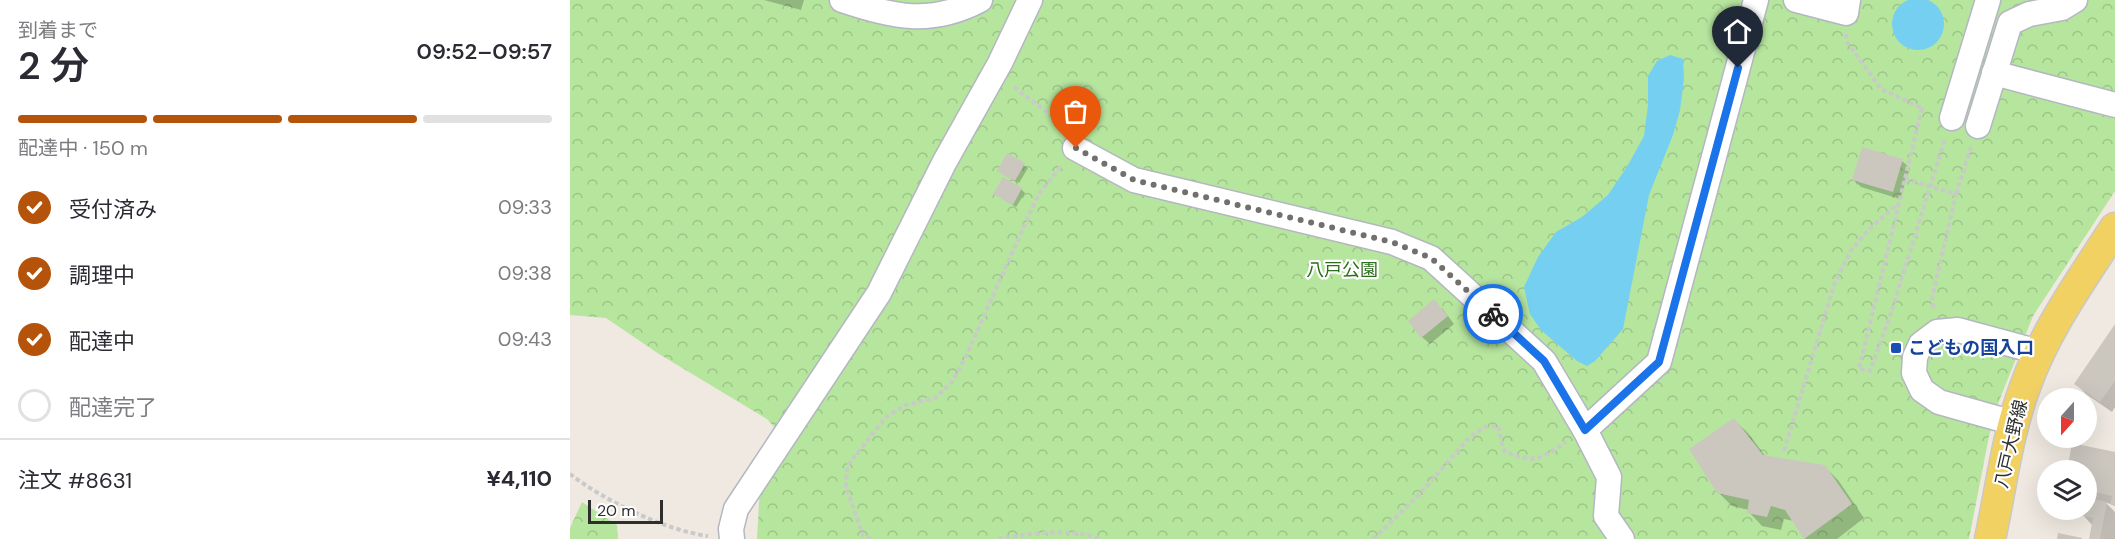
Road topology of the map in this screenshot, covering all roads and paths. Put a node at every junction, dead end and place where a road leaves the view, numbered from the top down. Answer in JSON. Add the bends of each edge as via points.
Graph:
{"nodes":[{"id":1,"x":842,"y":0,"type":"edge"},
{"id":2,"x":980,"y":0,"type":"edge"},
{"id":3,"x":1030,"y":0,"type":"edge"},
{"id":4,"x":1756,"y":0,"type":"edge"},
{"id":5,"x":1796,"y":0,"type":"edge"},
{"id":6,"x":1988,"y":0,"type":"edge"},
{"id":7,"x":2075,"y":0,"type":"edge"},
{"id":8,"x":1847,"y":6,"type":"edge"},
{"id":9,"x":1000,"y":63,"type":"junction"},
{"id":10,"x":1994,"y":72,"type":"junction"},
{"id":11,"x":2115,"y":105,"type":"edge"},
{"id":12,"x":1922,"y":108,"type":"junction"},
{"id":13,"x":1952,"y":118,"type":"junction"},
{"id":14,"x":1978,"y":126,"type":"joint"},
{"id":15,"x":1076,"y":148,"type":"junction"},
{"id":16,"x":1905,"y":179,"type":"junction"},
{"id":17,"x":1930,"y":186,"type":"junction"},
{"id":18,"x":1956,"y":194,"type":"junction"},
{"id":19,"x":1898,"y":204,"type":"junction"},
{"id":20,"x":2115,"y":228,"type":"edge"},
{"id":21,"x":1937,"y":332,"type":"junction"},
{"id":22,"x":2039,"y":352,"type":"junction"},
{"id":23,"x":2014,"y":423,"type":"junction"},
{"id":24,"x":1585,"y":430,"type":"junction"},
{"id":25,"x":1784,"y":451,"type":"dead end"},
{"id":26,"x":570,"y":474,"type":"edge"},
{"id":27,"x":725,"y":538,"type":"edge"},
{"id":28,"x":871,"y":539,"type":"edge"},
{"id":29,"x":998,"y":539,"type":"edge"},
{"id":30,"x":1099,"y":539,"type":"edge"},
{"id":31,"x":1373,"y":539,"type":"edge"},
{"id":32,"x":1622,"y":539,"type":"edge"},
{"id":33,"x":1990,"y":539,"type":"edge"}],
"edges":[{"from":1,"to":2,"type":"street","via":[[880,13],[923,18],[965,8]]},
{"from":3,"to":9,"type":"street"},
{"from":4,"to":24,"type":"street","via":[[1659,362]]},
{"from":5,"to":8,"type":"street"},
{"from":6,"to":13,"type":"street"},
{"from":7,"to":10,"type":"street","via":[[2062,8],[2029,14],[2010,23]]},
{"from":8,"to":12,"type":"path","via":[[1847,42],[1881,88]]},
{"from":9,"to":15,"type":"path","via":[[1013,86],[1073,132]]},
{"from":9,"to":27,"type":"street","via":[[944,163],[879,293],[736,509]]},
{"from":10,"to":11,"type":"street"},
{"from":10,"to":14,"type":"street"},
{"from":12,"to":13,"type":"path"},
{"from":12,"to":16,"type":"path"},
{"from":13,"to":17,"type":"path"},
{"from":14,"to":18,"type":"path"},
{"from":15,"to":24,"type":"street","via":[[1134,180],[1392,242],[1431,258],[1544,361]]},
{"from":15,"to":28,"type":"path","via":[[1038,195],[952,382],[935,398],[905,405],[886,417],[847,466],[846,487],[863,535]]},
{"from":16,"to":17,"type":"path"},
{"from":16,"to":19,"type":"path"},
{"from":17,"to":18,"type":"path"},
{"from":17,"to":19,"type":"path","via":[[1870,371],[1859,369]]},
{"from":18,"to":21,"type":"path","via":[[1932,298]]},
{"from":19,"to":25,"type":"path","via":[[1850,252],[1835,282]]},
{"from":20,"to":22,"type":"main road","name":"八戸大野線"},
{"from":21,"to":22,"type":"street","via":[[1958,330]]},
{"from":21,"to":23,"type":"street","via":[[1921,344],[1915,357],[1914,373],[1922,390],[1939,402]]},
{"from":22,"to":23,"type":"main road","name":"八戸大野線"},
{"from":23,"to":33,"type":"main road","name":"八戸大野線"},
{"from":24,"to":31,"type":"path","via":[[1541,458],[1520,458],[1504,451],[1498,426],[1485,427],[1469,438]]},
{"from":24,"to":32,"type":"street","via":[[1610,477],[1606,516]]},
{"from":26,"to":27,"type":"path","via":[[628,510],[690,532]]},
{"from":29,"to":30,"type":"path","via":[[1031,533],[1086,533]]}]}
